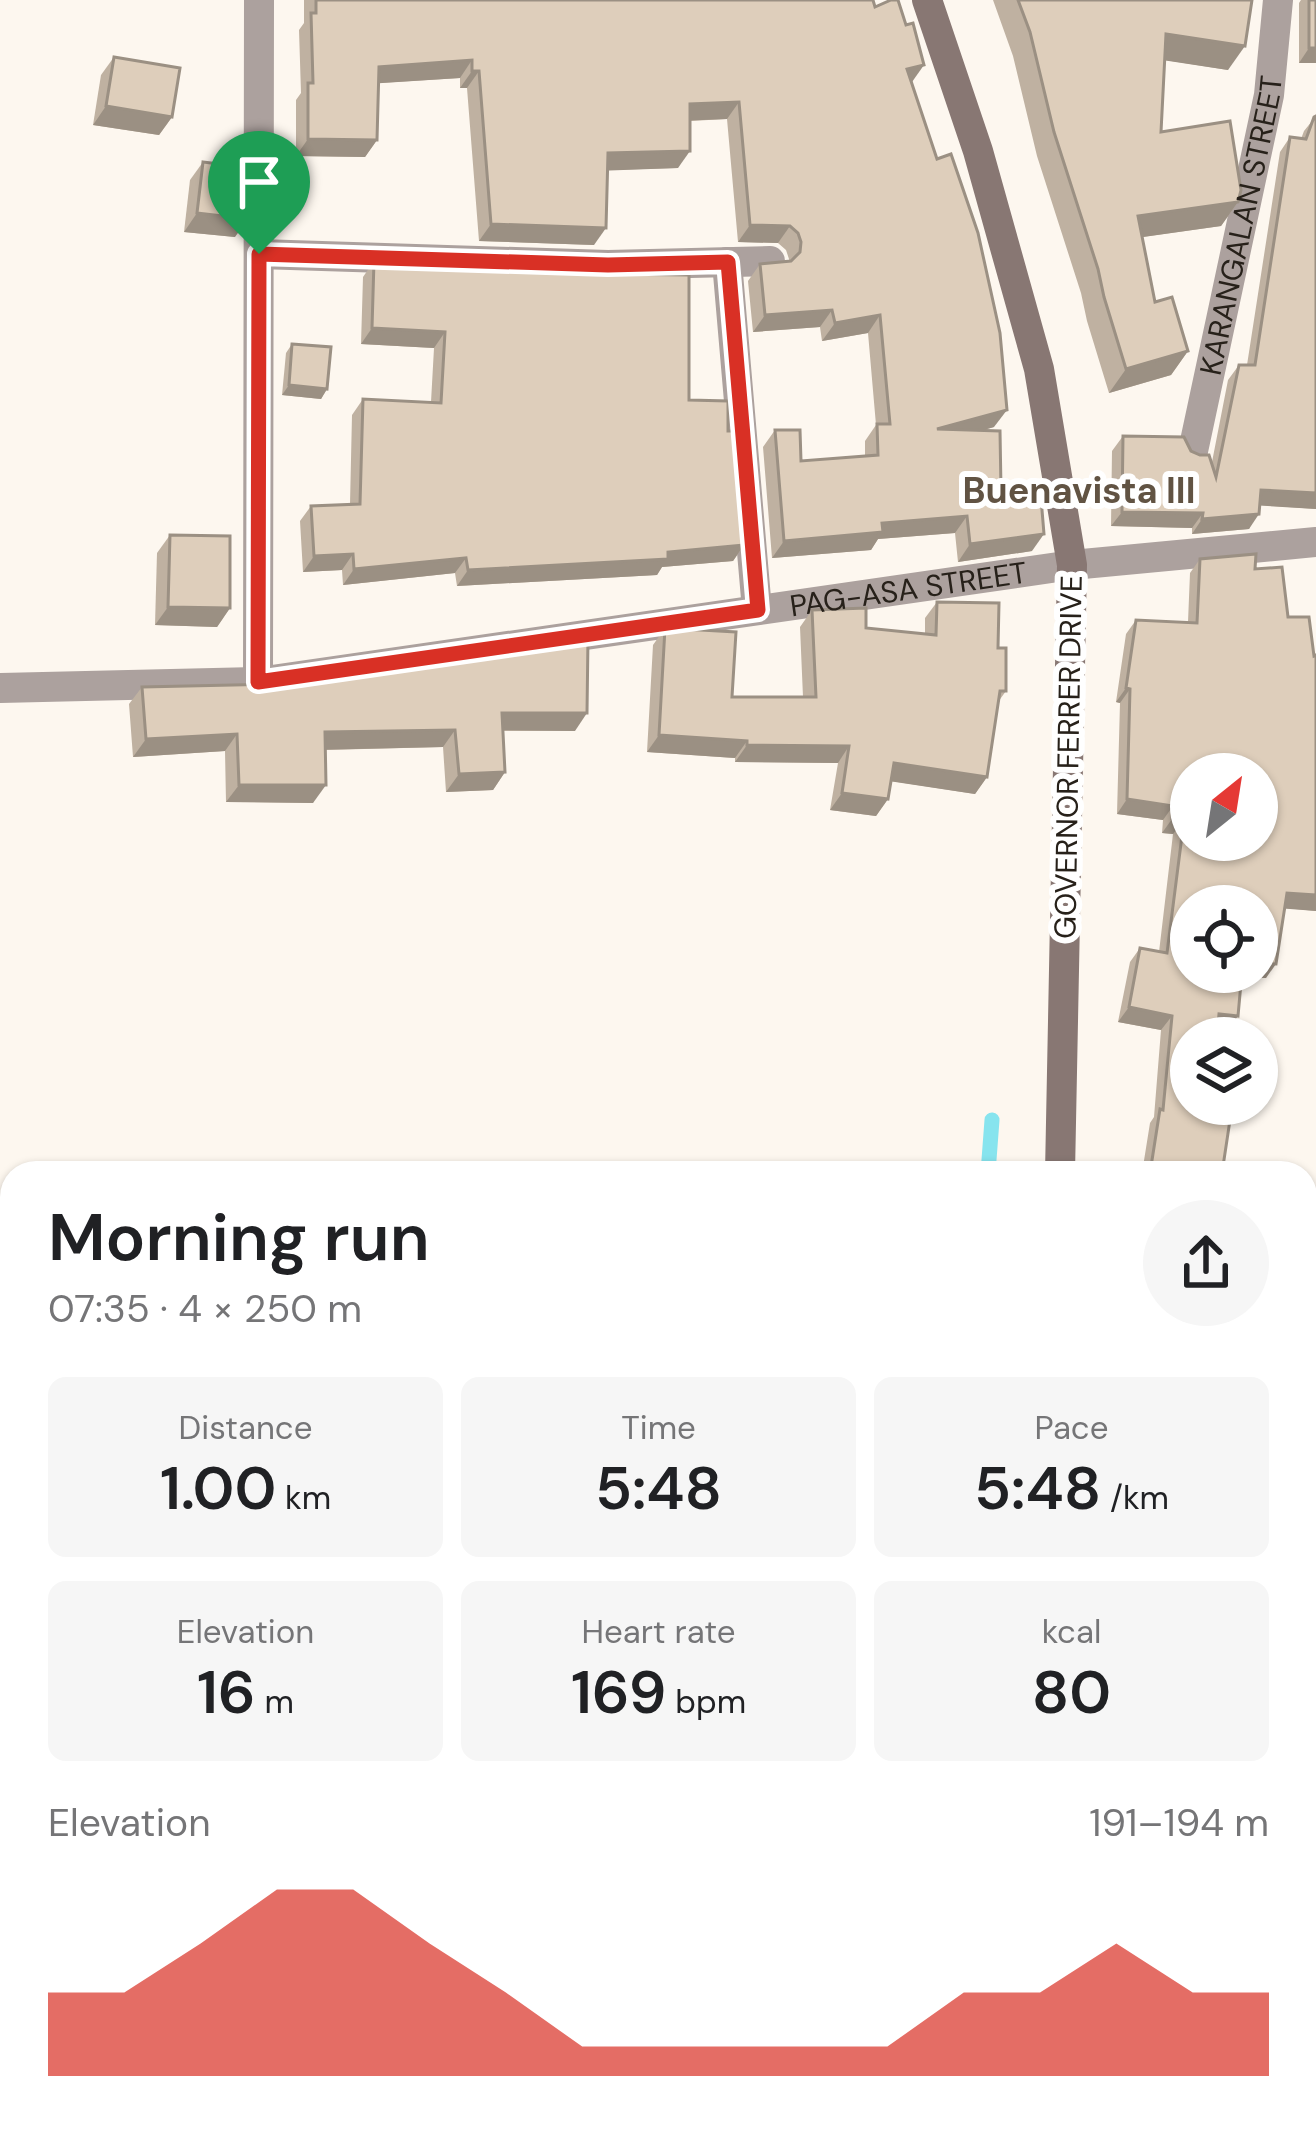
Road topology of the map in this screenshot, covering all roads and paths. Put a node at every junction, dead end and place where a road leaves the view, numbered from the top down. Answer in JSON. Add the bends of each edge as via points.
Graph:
{"nodes":[{"id":1,"x":259,"y":0,"type":"edge"},
{"id":2,"x":927,"y":0,"type":"edge"},
{"id":3,"x":1278,"y":0,"type":"edge"},
{"id":4,"x":259,"y":254,"type":"junction"},
{"id":5,"x":770,"y":261,"type":"edge"},
{"id":6,"x":728,"y":262,"type":"junction"},
{"id":7,"x":1193,"y":452,"type":"edge"},
{"id":8,"x":1316,"y":542,"type":"edge"},
{"id":9,"x":1072,"y":565,"type":"junction"},
{"id":10,"x":758,"y":610,"type":"junction"},
{"id":11,"x":258,"y":682,"type":"junction"},
{"id":12,"x":0,"y":688,"type":"edge"},
{"id":13,"x":1060,"y":1161,"type":"edge"}],
"edges":[{"from":1,"to":4,"type":"street"},
{"from":2,"to":9,"type":"main road","name":"GOVERNOR FERRER DRIVE","via":[[1040,369]]},
{"from":3,"to":7,"type":"street","name":"KARANGALAN STREET","via":[[1269,95]]},
{"from":4,"to":6,"type":"street"},
{"from":4,"to":11,"type":"street"},
{"from":5,"to":6,"type":"street"},
{"from":6,"to":10,"type":"street"},
{"from":8,"to":9,"type":"street","name":"PAG-ASA STREET","via":[[1186,543]]},
{"from":9,"to":10,"type":"street","name":"PAG-ASA STREET"},
{"from":9,"to":13,"type":"main road","name":"GOVERNOR FERRER DRIVE"},
{"from":10,"to":11,"type":"street","name":"PAG-ASA STREET"},
{"from":11,"to":12,"type":"street","name":"PAG-ASA STREET"}]}
